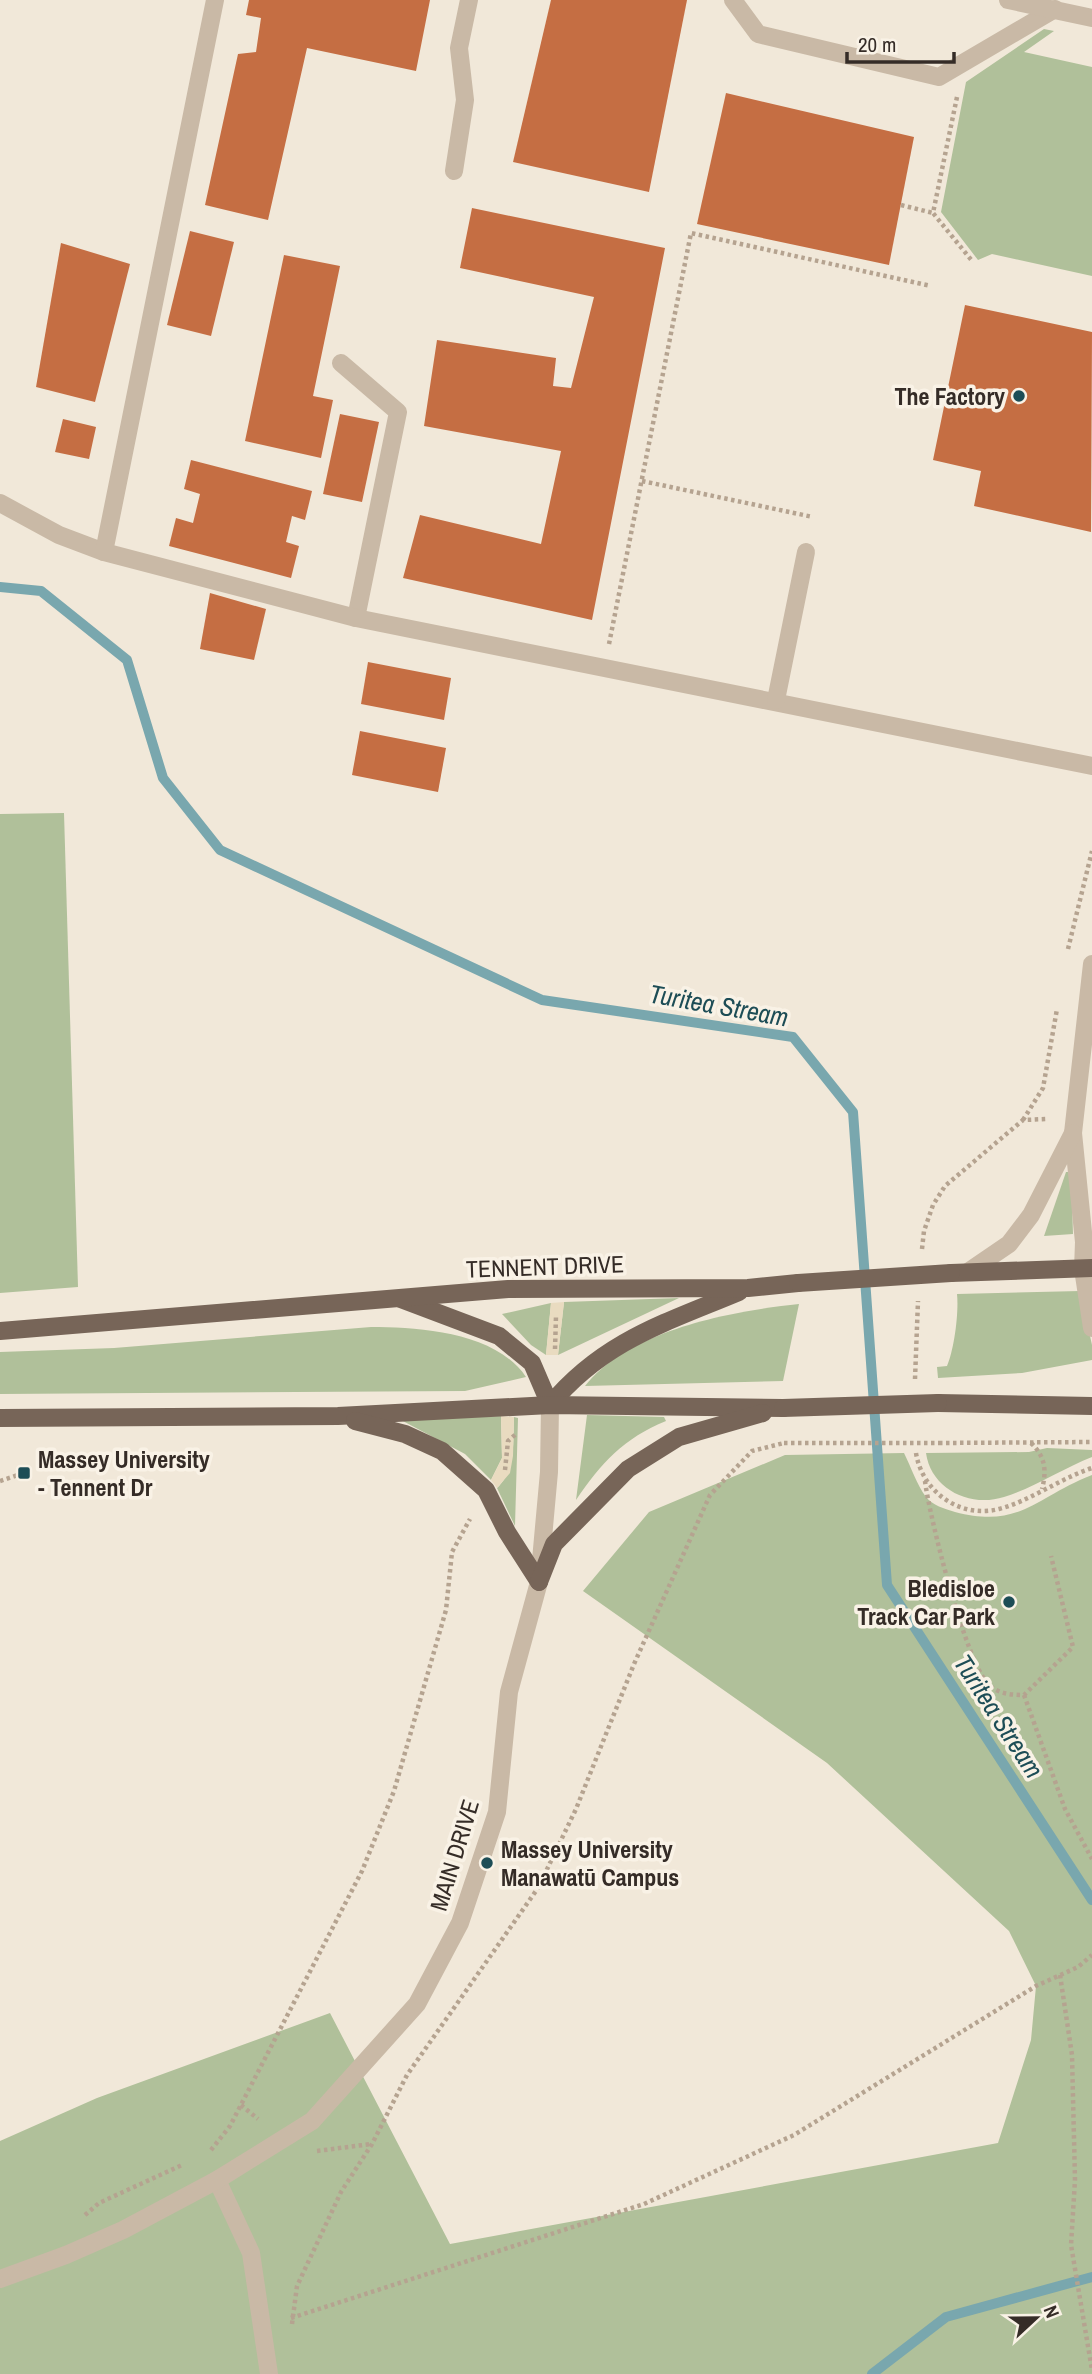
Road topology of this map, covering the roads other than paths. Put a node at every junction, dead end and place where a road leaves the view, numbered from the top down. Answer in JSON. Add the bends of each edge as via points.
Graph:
{"nodes":[{"id":1,"x":215,"y":0,"type":"edge"},
{"id":2,"x":469,"y":0,"type":"edge"},
{"id":3,"x":733,"y":0,"type":"edge"},
{"id":4,"x":1008,"y":0,"type":"edge"},
{"id":5,"x":1055,"y":9,"type":"junction"},
{"id":6,"x":1092,"y":18,"type":"edge"},
{"id":7,"x":454,"y":171,"type":"dead end"},
{"id":8,"x":341,"y":363,"type":"dead end"},
{"id":9,"x":0,"y":503,"type":"edge"},
{"id":10,"x":104,"y":552,"type":"junction"},
{"id":11,"x":806,"y":552,"type":"dead end"},
{"id":12,"x":356,"y":618,"type":"junction"},
{"id":13,"x":776,"y":700,"type":"junction"},
{"id":14,"x":1092,"y":766,"type":"edge"},
{"id":15,"x":1092,"y":964,"type":"edge"},
{"id":16,"x":1073,"y":1133,"type":"junction"},
{"id":17,"x":1088,"y":1269,"type":"edge"},
{"id":18,"x":960,"y":1272,"type":"junction"},
{"id":19,"x":748,"y":1288,"type":"junction"},
{"id":20,"x":397,"y":1298,"type":"junction"},
{"id":21,"x":1092,"y":1328,"type":"edge"},
{"id":22,"x":0,"y":1331,"type":"edge"},
{"id":23,"x":550,"y":1405,"type":"junction"},
{"id":24,"x":1092,"y":1406,"type":"edge"},
{"id":25,"x":783,"y":1408,"type":"junction"},
{"id":26,"x":338,"y":1416,"type":"junction"},
{"id":27,"x":0,"y":1418,"type":"edge"},
{"id":28,"x":539,"y":1582,"type":"junction"},
{"id":29,"x":218,"y":2180,"type":"junction"},
{"id":30,"x":0,"y":2279,"type":"edge"},
{"id":31,"x":269,"y":2374,"type":"edge"}],
"edges":[{"from":1,"to":10,"type":"street"},
{"from":2,"to":7,"type":"street","via":[[459,48],[465,100]]},
{"from":3,"to":5,"type":"street","via":[[758,34],[939,77]]},
{"from":4,"to":5,"type":"street"},
{"from":5,"to":6,"type":"street"},
{"from":8,"to":12,"type":"street","via":[[398,412]]},
{"from":9,"to":10,"type":"street","via":[[59,535]]},
{"from":10,"to":12,"type":"street"},
{"from":11,"to":13,"type":"street"},
{"from":12,"to":13,"type":"street"},
{"from":13,"to":14,"type":"street"},
{"from":15,"to":16,"type":"street"},
{"from":16,"to":17,"type":"street"},
{"from":16,"to":18,"type":"street","via":[[1031,1215],[1009,1244]]},
{"from":17,"to":18,"type":"main road","name":"TENNENT DRIVE"},
{"from":17,"to":21,"type":"street"},
{"from":18,"to":19,"type":"main road","name":"TENNENT DRIVE","bridge":true},
{"from":19,"to":20,"type":"main road","name":"TENNENT DRIVE","via":[[558,1288]]},
{"from":19,"to":23,"type":"main road","via":[[601,1354]]},
{"from":20,"to":22,"type":"main road","name":"TENNENT DRIVE"},
{"from":20,"to":23,"type":"main road","via":[[499,1336],[532,1363]]},
{"from":23,"to":25,"type":"main road"},
{"from":23,"to":26,"type":"main road"},
{"from":23,"to":28,"type":"street","name":"MAIN DRIVE"},
{"from":24,"to":25,"type":"main road","bridge":true,"via":[[938,1403]]},
{"from":25,"to":28,"type":"main road","via":[[679,1437],[628,1469],[554,1544]]},
{"from":26,"to":27,"type":"main road"},
{"from":26,"to":28,"type":"main road","via":[[405,1434],[442,1451],[486,1490]]},
{"from":28,"to":29,"type":"street","name":"MAIN DRIVE","via":[[509,1692],[497,1812],[460,1923],[417,2004],[312,2121]]},
{"from":29,"to":30,"type":"street","name":"MAIN DRIVE","via":[[122,2230]]},
{"from":29,"to":31,"type":"street","via":[[251,2253]]}]}
